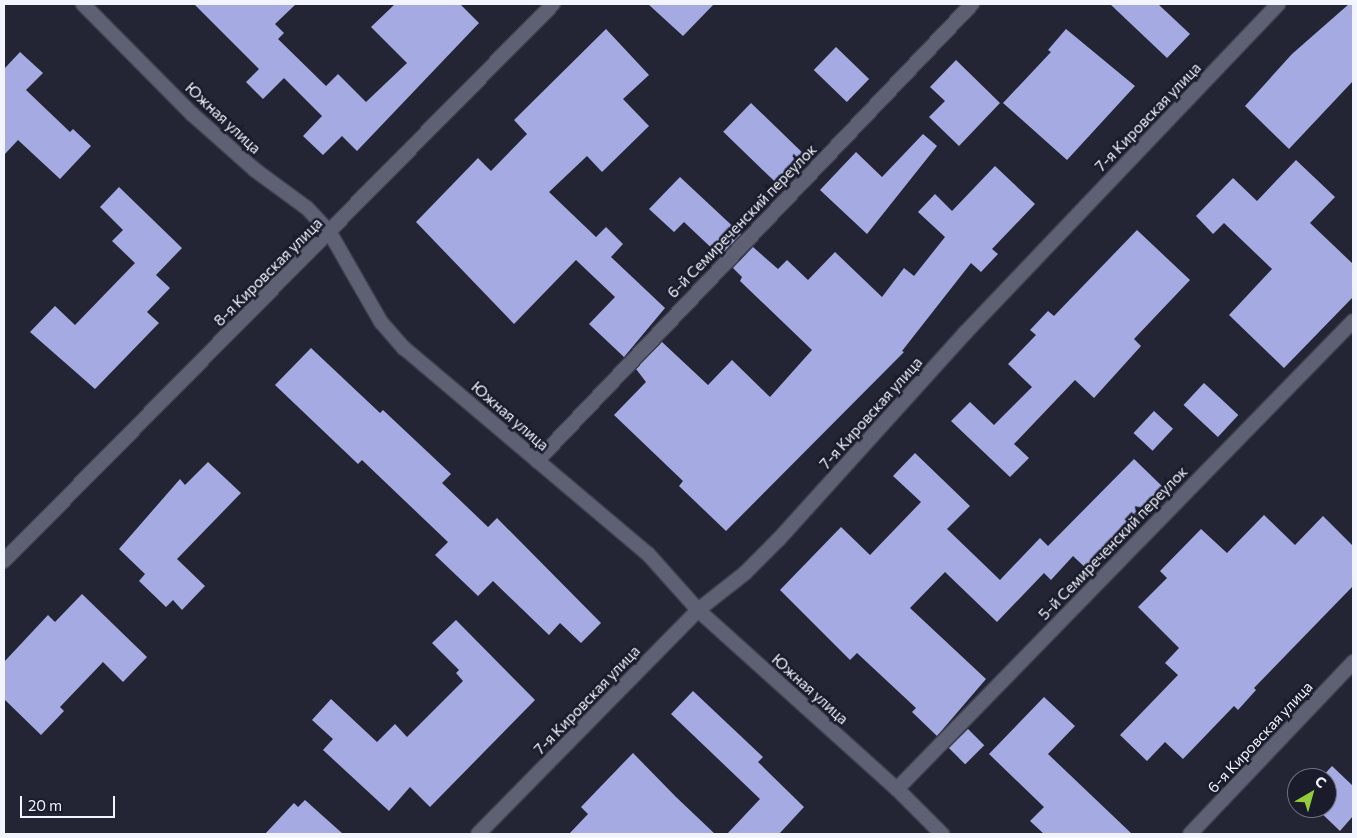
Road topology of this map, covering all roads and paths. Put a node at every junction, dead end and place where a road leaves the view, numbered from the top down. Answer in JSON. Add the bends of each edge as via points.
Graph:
{"nodes":[{"id":1,"x":83,"y":4,"type":"edge"},
{"id":2,"x":553,"y":4,"type":"edge"},
{"id":3,"x":972,"y":4,"type":"edge"},
{"id":4,"x":1278,"y":4,"type":"edge"},
{"id":5,"x":330,"y":233,"type":"junction"},
{"id":6,"x":1353,"y":321,"type":"edge"},
{"id":7,"x":537,"y":461,"type":"junction"},
{"id":8,"x":4,"y":561,"type":"edge"},
{"id":9,"x":698,"y":610,"type":"junction"},
{"id":10,"x":1353,"y":662,"type":"edge"},
{"id":11,"x":897,"y":788,"type":"junction"},
{"id":12,"x":478,"y":834,"type":"edge"},
{"id":13,"x":942,"y":834,"type":"edge"},
{"id":14,"x":1190,"y":834,"type":"edge"}],
"edges":[{"from":1,"to":5,"type":"street","name":"Южная улица","via":[[192,114],[255,170],[306,208]]},
{"from":2,"to":5,"type":"street","name":"8-я Кировская улица"},
{"from":3,"to":7,"type":"street","name":"6-й Семиреченский переулок"},
{"from":4,"to":9,"type":"street","name":"7-я Кировская улица","via":[[965,333],[780,539],[745,573]]},
{"from":5,"to":7,"type":"street","name":"Южная улица","via":[[381,322],[404,348]]},
{"from":5,"to":8,"type":"street","name":"8-я Кировская улица"},
{"from":6,"to":11,"type":"street","name":"5-й Семиреченский переулок"},
{"from":7,"to":9,"type":"street","name":"Южная улица","via":[[648,554]]},
{"from":9,"to":11,"type":"street","name":"Южная улица"},
{"from":9,"to":12,"type":"street","name":"7-я Кировская улица"},
{"from":10,"to":14,"type":"street","name":"6-я Кировская улица"},
{"from":11,"to":13,"type":"street","name":"Южная улица"}]}
